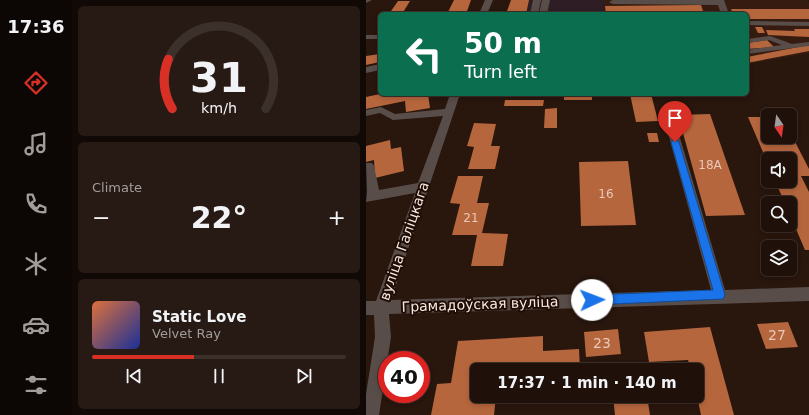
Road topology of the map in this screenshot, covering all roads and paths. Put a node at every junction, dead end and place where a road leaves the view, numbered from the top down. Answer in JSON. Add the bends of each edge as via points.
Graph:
{"nodes":[{"id":1,"x":489,"y":0,"type":"edge"},
{"id":2,"x":537,"y":0,"type":"edge"},
{"id":3,"x":546,"y":0,"type":"edge"},
{"id":4,"x":720,"y":1,"type":"edge"},
{"id":5,"x":613,"y":2,"type":"dead end"},
{"id":6,"x":484,"y":12,"type":"edge"},
{"id":7,"x":534,"y":12,"type":"edge"},
{"id":8,"x":543,"y":12,"type":"edge"},
{"id":9,"x":724,"y":12,"type":"edge"},
{"id":10,"x":749,"y":22,"type":"edge"},
{"id":11,"x":809,"y":24,"type":"edge"},
{"id":12,"x":366,"y":37,"type":"edge"},
{"id":13,"x":378,"y":37,"type":"edge"},
{"id":14,"x":749,"y":41,"type":"edge"},
{"id":15,"x":809,"y":44,"type":"edge"},
{"id":16,"x":792,"y":46,"type":"junction"},
{"id":17,"x":749,"y":52,"type":"edge"},
{"id":18,"x":378,"y":67,"type":"edge"},
{"id":19,"x":366,"y":70,"type":"edge"},
{"id":20,"x":454,"y":96,"type":"edge"},
{"id":21,"x":667,"y":111,"type":"dead end"},
{"id":22,"x":449,"y":112,"type":"junction"},
{"id":23,"x":366,"y":113,"type":"edge"},
{"id":24,"x":366,"y":167,"type":"edge"},
{"id":25,"x":423,"y":187,"type":"junction"},
{"id":26,"x":370,"y":196,"type":"edge"},
{"id":27,"x":809,"y":294,"type":"edge"},
{"id":28,"x":719,"y":295,"type":"junction"},
{"id":29,"x":374,"y":308,"type":"edge"},
{"id":30,"x":371,"y":415,"type":"edge"}],
"edges":[{"from":1,"to":6,"type":"street"},
{"from":2,"to":7,"type":"street"},
{"from":3,"to":8,"type":"street"},
{"from":4,"to":5,"type":"street"},
{"from":4,"to":9,"type":"street"},
{"from":10,"to":11,"type":"street"},
{"from":12,"to":13,"type":"street"},
{"from":14,"to":16,"type":"street","via":[[770,38]]},
{"from":15,"to":16,"type":"street"},
{"from":16,"to":17,"type":"street"},
{"from":18,"to":19,"type":"street"},
{"from":20,"to":22,"type":"street","name":"вуліца Галіцкага"},
{"from":21,"to":28,"type":"street"},
{"from":22,"to":23,"type":"street","via":[[393,117],[381,110]]},
{"from":22,"to":25,"type":"street","name":"вуліца Галіцкага"},
{"from":24,"to":26,"type":"street","via":[[368,166]]},
{"from":25,"to":26,"type":"street"},
{"from":25,"to":29,"type":"street","name":"вуліца Галіцкага"},
{"from":27,"to":28,"type":"street","name":"Грамадоўская вуліца"},
{"from":28,"to":29,"type":"street","name":"Грамадоўская вуліца"},
{"from":29,"to":30,"type":"street","name":"вуліца Галіцкага","via":[[383,336]]}]}
